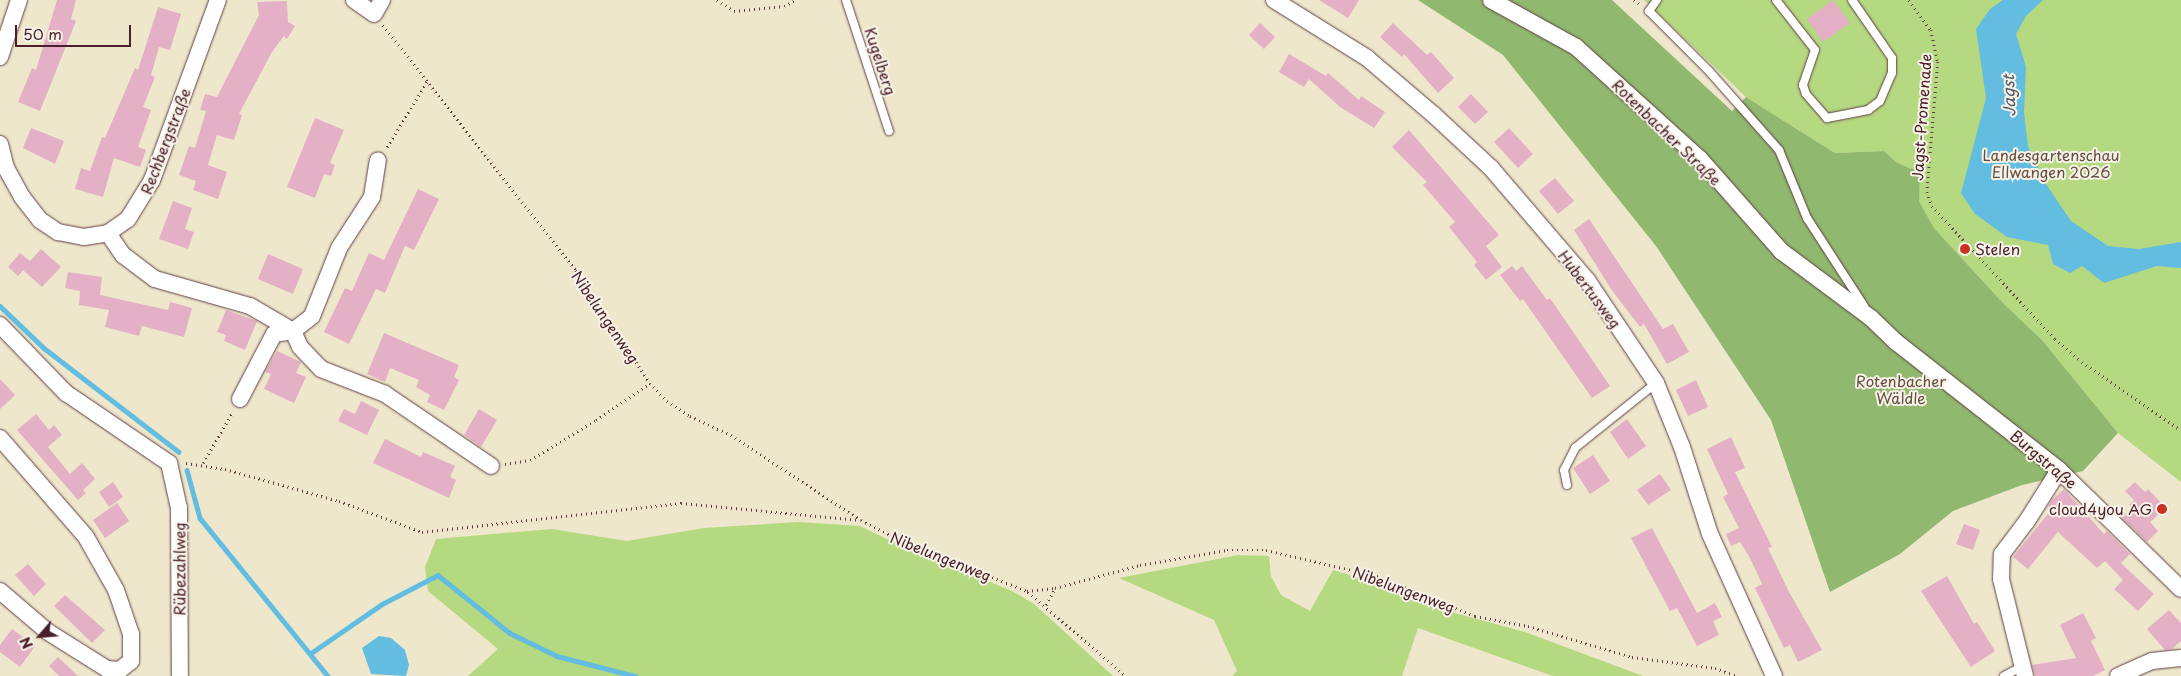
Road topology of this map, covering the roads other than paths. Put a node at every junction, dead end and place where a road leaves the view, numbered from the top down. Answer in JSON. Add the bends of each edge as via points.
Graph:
{"nodes":[{"id":1,"x":19,"y":0,"type":"edge"},
{"id":2,"x":218,"y":0,"type":"edge"},
{"id":3,"x":354,"y":0,"type":"edge"},
{"id":4,"x":846,"y":0,"type":"edge"},
{"id":5,"x":1274,"y":0,"type":"edge"},
{"id":6,"x":1491,"y":0,"type":"edge"},
{"id":7,"x":1657,"y":0,"type":"edge"},
{"id":8,"x":1776,"y":0,"type":"edge"},
{"id":9,"x":1852,"y":0,"type":"edge"},
{"id":10,"x":378,"y":7,"type":"edge"},
{"id":11,"x":0,"y":57,"type":"edge"},
{"id":12,"x":890,"y":131,"type":"dead end"},
{"id":13,"x":0,"y":144,"type":"edge"},
{"id":14,"x":378,"y":160,"type":"road end"},
{"id":15,"x":108,"y":233,"type":"junction"},
{"id":16,"x":1871,"y":318,"type":"junction"},
{"id":17,"x":0,"y":325,"type":"edge"},
{"id":18,"x":293,"y":331,"type":"junction"},
{"id":19,"x":1896,"y":342,"type":"joint"},
{"id":20,"x":1656,"y":383,"type":"junction"},
{"id":21,"x":240,"y":400,"type":"road end"},
{"id":22,"x":0,"y":438,"type":"edge"},
{"id":23,"x":491,"y":466,"type":"road end"},
{"id":24,"x":2059,"y":470,"type":"junction"},
{"id":25,"x":1567,"y":485,"type":"dead end"},
{"id":26,"x":2181,"y":590,"type":"edge"},
{"id":27,"x":0,"y":591,"type":"edge"},
{"id":28,"x":2181,"y":658,"type":"edge"},
{"id":29,"x":2024,"y":671,"type":"edge"},
{"id":30,"x":180,"y":676,"type":"edge"},
{"id":31,"x":1774,"y":676,"type":"edge"},
{"id":32,"x":2004,"y":676,"type":"edge"},
{"id":33,"x":2118,"y":676,"type":"edge"}],
"edges":[{"from":1,"to":11,"type":"street"},
{"from":2,"to":15,"type":"street","name":"Rechbergstraße","via":[[152,180],[128,219]]},
{"from":3,"to":10,"type":"street"},
{"from":4,"to":12,"type":"lane","name":"Kugelberg"},
{"from":5,"to":20,"type":"street","name":"Hubertusweg","via":[[1367,58],[1491,168],[1587,280]]},
{"from":6,"to":16,"type":"street","name":"Rotenbacher Straße","via":[[1576,47],[1700,159],[1781,251]]},
{"from":7,"to":16,"type":"lane","via":[[1648,11],[1709,71],[1779,150],[1807,218]]},
{"from":8,"to":9,"type":"lane","via":[[1815,50],[1803,85],[1806,94],[1827,118],[1868,110],[1880,102],[1892,73],[1892,58]]},
{"from":13,"to":15,"type":"street","name":"Rechbergstraße","via":[[6,168],[40,220],[58,232],[84,237]]},
{"from":14,"to":18,"type":"street","via":[[372,197],[339,248],[312,316]]},
{"from":15,"to":18,"type":"street","via":[[123,255],[155,279],[250,306]]},
{"from":16,"to":19,"type":"street","name":"Rotenbacher Straße"},
{"from":17,"to":30,"type":"street","name":"Rübezahlweg","via":[[66,393],[169,463],[179,508]]},
{"from":18,"to":21,"type":"street","via":[[274,334]]},
{"from":18,"to":23,"type":"street","via":[[300,347],[320,369],[384,394]]},
{"from":19,"to":24,"type":"street","name":"Burgstraße"},
{"from":20,"to":25,"type":"lane","via":[[1575,448],[1564,470]]},
{"from":20,"to":31,"type":"street","name":"Hubertusweg","via":[[1682,447],[1710,534]]},
{"from":22,"to":27,"type":"street","via":[[86,538],[116,590],[131,634],[131,662],[120,670],[108,669],[48,632]]},
{"from":24,"to":26,"type":"street","name":"Burgstraße"},
{"from":24,"to":29,"type":"street","via":[[2028,521],[2002,554],[2001,579]]},
{"from":28,"to":33,"type":"street","via":[[2145,663]]},
{"from":29,"to":32,"type":"lane"}]}
